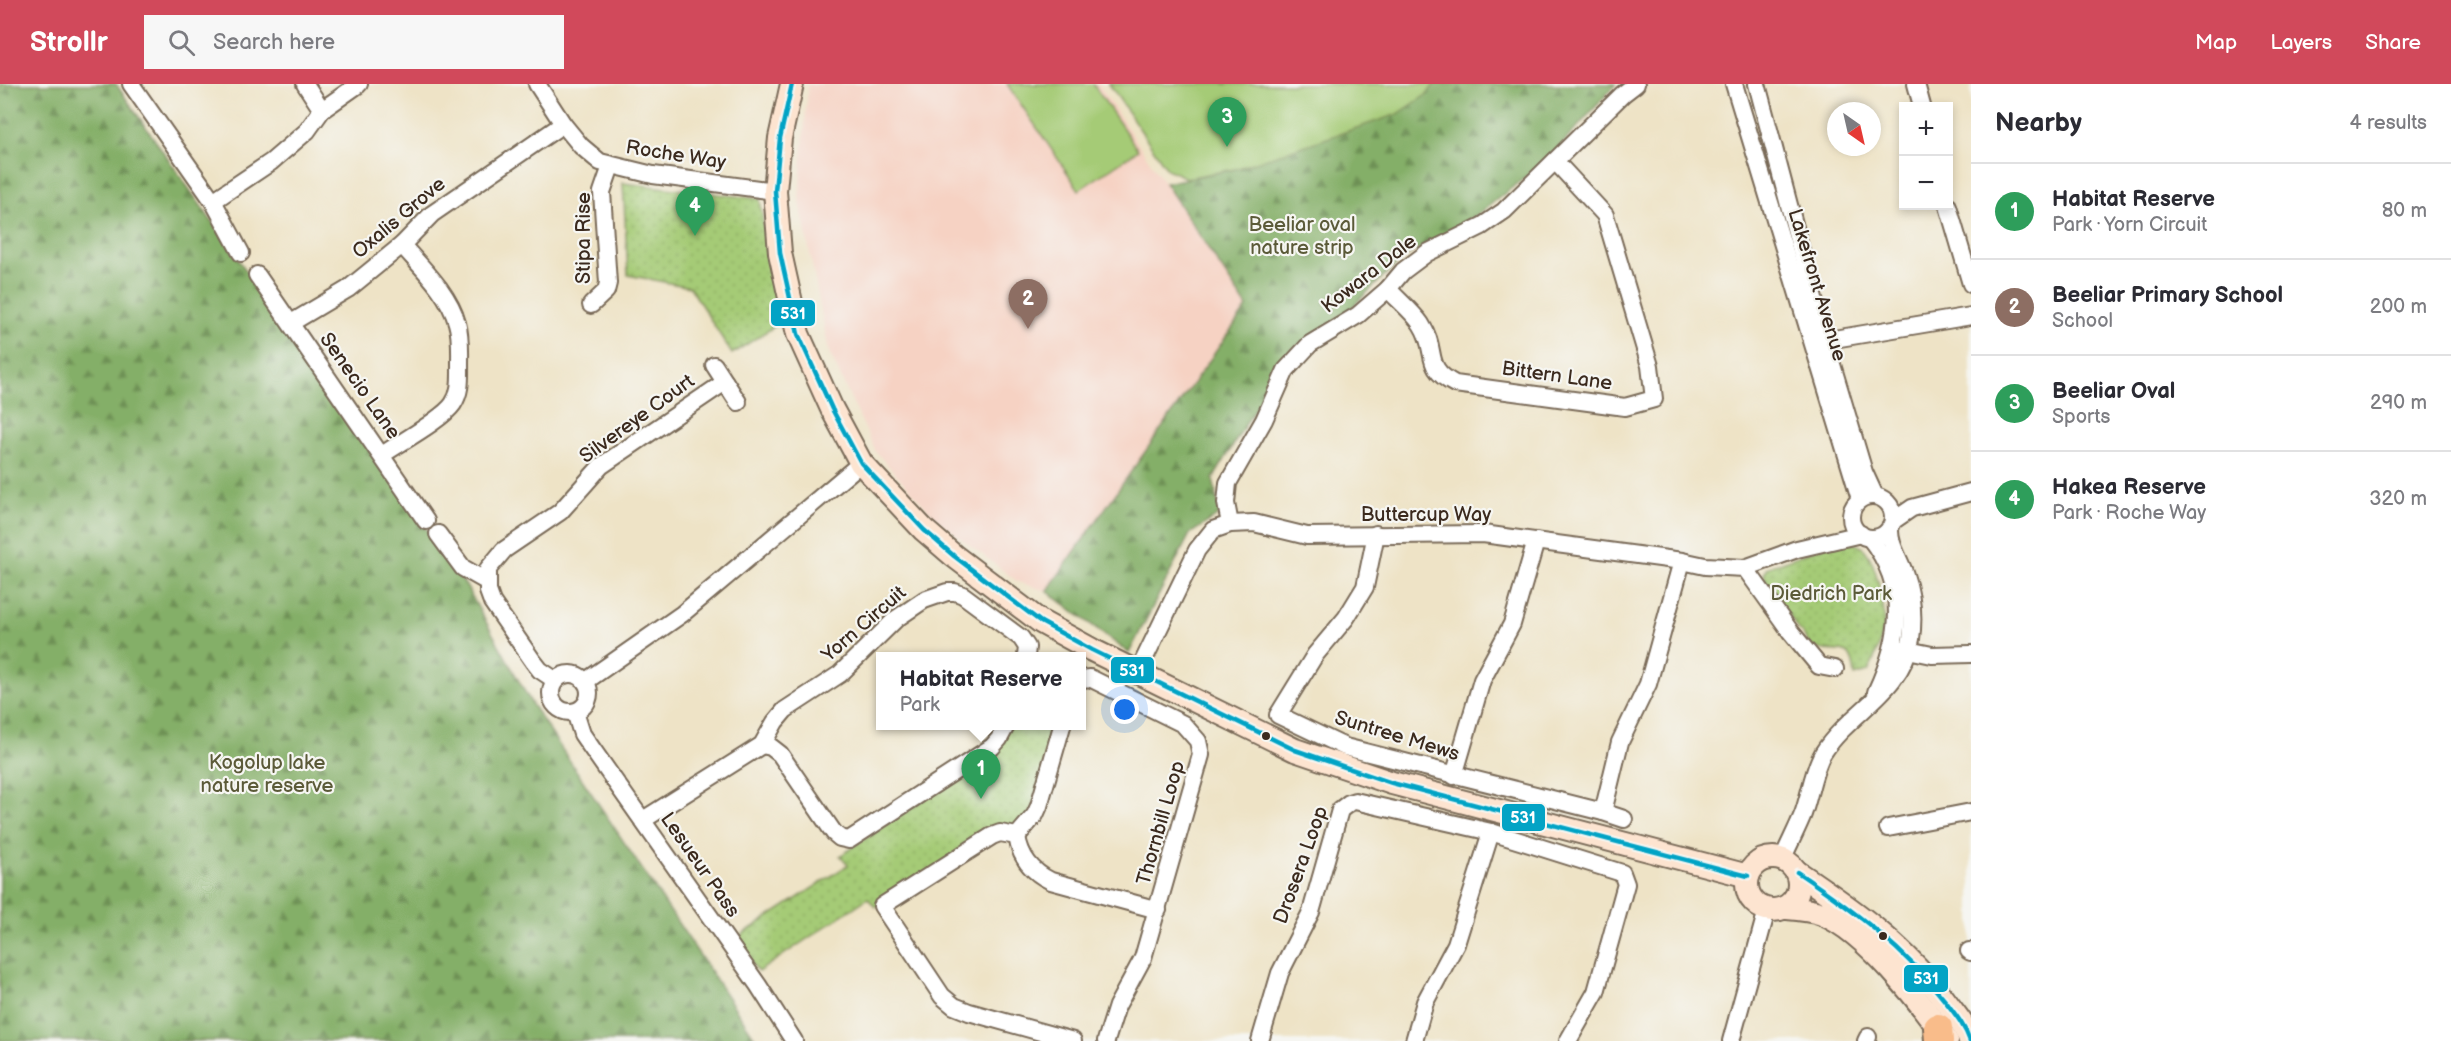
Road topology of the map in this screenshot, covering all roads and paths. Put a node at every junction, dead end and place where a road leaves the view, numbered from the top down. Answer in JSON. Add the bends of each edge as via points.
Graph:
{"nodes":[{"id":1,"x":131,"y":84,"type":"edge"},
{"id":2,"x":305,"y":84,"type":"edge"},
{"id":3,"x":359,"y":84,"type":"edge"},
{"id":4,"x":537,"y":84,"type":"edge"},
{"id":5,"x":792,"y":84,"type":"edge"},
{"id":6,"x":1636,"y":84,"type":"edge"},
{"id":7,"x":1734,"y":84,"type":"edge"},
{"id":8,"x":1757,"y":84,"type":"edge"},
{"id":9,"x":1916,"y":84,"type":"edge"},
{"id":10,"x":1921,"y":102,"type":"edge"},
{"id":11,"x":322,"y":110,"type":"junction"},
{"id":12,"x":563,"y":124,"type":"junction"},
{"id":13,"x":1555,"y":161,"type":"junction"},
{"id":14,"x":611,"y":166,"type":"junction"},
{"id":15,"x":775,"y":191,"type":"junction"},
{"id":16,"x":213,"y":201,"type":"junction"},
{"id":17,"x":1949,"y":210,"type":"edge"},
{"id":18,"x":402,"y":245,"type":"junction"},
{"id":19,"x":240,"y":253,"type":"dead end"},
{"id":20,"x":257,"y":275,"type":"dead end"},
{"id":21,"x":1971,"y":284,"type":"edge"},
{"id":22,"x":1388,"y":289,"type":"junction"},
{"id":23,"x":591,"y":305,"type":"dead end"},
{"id":24,"x":1971,"y":316,"type":"edge"},
{"id":25,"x":291,"y":323,"type":"junction"},
{"id":26,"x":1819,"y":342,"type":"junction"},
{"id":27,"x":714,"y":365,"type":"dead end"},
{"id":28,"x":725,"y":382,"type":"junction"},
{"id":29,"x":738,"y":402,"type":"dead end"},
{"id":30,"x":382,"y":455,"type":"junction"},
{"id":31,"x":861,"y":463,"type":"junction"},
{"id":32,"x":1971,"y":492,"type":"edge"},
{"id":33,"x":1872,"y":497,"type":"junction"},
{"id":34,"x":1934,"y":501,"type":"junction"},
{"id":35,"x":1851,"y":519,"type":"junction"},
{"id":36,"x":426,"y":521,"type":"dead end"},
{"id":37,"x":1230,"y":524,"type":"junction"},
{"id":38,"x":1892,"y":525,"type":"junction"},
{"id":39,"x":438,"y":534,"type":"dead end"},
{"id":40,"x":1376,"y":534,"type":"junction"},
{"id":41,"x":1865,"y":536,"type":"junction"},
{"id":42,"x":1536,"y":541,"type":"junction"},
{"id":43,"x":1797,"y":549,"type":"junction"},
{"id":44,"x":1682,"y":561,"type":"junction"},
{"id":45,"x":1745,"y":568,"type":"junction"},
{"id":46,"x":486,"y":581,"type":"junction"},
{"id":47,"x":1901,"y":649,"type":"junction"},
{"id":48,"x":1026,"y":652,"type":"edge"},
{"id":49,"x":1971,"y":654,"type":"edge"},
{"id":50,"x":1835,"y":669,"type":"dead end"},
{"id":51,"x":1138,"y":672,"type":"junction"},
{"id":52,"x":1086,"y":678,"type":"edge"},
{"id":53,"x":555,"y":680,"type":"junction"},
{"id":54,"x":586,"y":681,"type":"junction"},
{"id":55,"x":574,"y":712,"type":"junction"},
{"id":56,"x":1003,"y":730,"type":"edge"},
{"id":57,"x":1061,"y":730,"type":"edge"},
{"id":58,"x":762,"y":745,"type":"junction"},
{"id":59,"x":1454,"y":776,"type":"junction"},
{"id":60,"x":1603,"y":812,"type":"junction"},
{"id":61,"x":1971,"y":812,"type":"edge"},
{"id":62,"x":1624,"y":819,"type":"dead end"},
{"id":63,"x":643,"y":820,"type":"junction"},
{"id":64,"x":1888,"y":828,"type":"dead end"},
{"id":65,"x":1491,"y":832,"type":"junction"},
{"id":66,"x":1017,"y":836,"type":"junction"},
{"id":67,"x":1789,"y":866,"type":"junction"},
{"id":68,"x":1748,"y":876,"type":"junction"},
{"id":69,"x":1776,"y":909,"type":"junction"},
{"id":70,"x":1158,"y":910,"type":"junction"},
{"id":71,"x":1941,"y":1037,"type":"edge"},
{"id":72,"x":794,"y":1041,"type":"edge"},
{"id":73,"x":1073,"y":1041,"type":"edge"},
{"id":74,"x":1106,"y":1041,"type":"edge"},
{"id":75,"x":1260,"y":1041,"type":"edge"},
{"id":76,"x":1414,"y":1041,"type":"edge"},
{"id":77,"x":1568,"y":1041,"type":"edge"},
{"id":78,"x":1731,"y":1041,"type":"edge"},
{"id":79,"x":1970,"y":1041,"type":"edge"}],
"edges":[{"from":1,"to":16,"type":"street"},
{"from":2,"to":11,"type":"street"},
{"from":3,"to":11,"type":"street"},
{"from":4,"to":12,"type":"street","name":"Roche Way"},
{"from":5,"to":15,"type":"street","via":[[780,138]]},
{"from":6,"to":13,"type":"street","name":"Kowara Dale"},
{"from":7,"to":26,"type":"street","name":"Lakefront Avenue"},
{"from":8,"to":26,"type":"street","name":"Lakefront Avenue"},
{"from":9,"to":10,"type":"street"},
{"from":11,"to":16,"type":"street","via":[[307,131],[278,156]]},
{"from":12,"to":14,"type":"street","name":"Roche Way","via":[[581,146]]},
{"from":12,"to":18,"type":"street","name":"Oxalis Grove","via":[[432,214]]},
{"from":13,"to":22,"type":"street","name":"Kowara Dale","via":[[1504,211],[1427,253],[1403,271]]},
{"from":13,"to":22,"type":"street","name":"Bittern Lane","via":[[1605,215],[1650,366],[1654,399],[1625,407],[1455,384],[1440,376],[1420,324]]},
{"from":14,"to":15,"type":"street","name":"Roche Way"},
{"from":14,"to":23,"type":"street","name":"Stipa Rise","via":[[602,192],[608,283],[606,291]]},
{"from":15,"to":31,"type":"street","via":[[780,253],[798,334]]},
{"from":16,"to":19,"type":"street"},
{"from":17,"to":21,"type":"street"},
{"from":18,"to":25,"type":"street","name":"Oxalis Grove","via":[[348,289]]},
{"from":18,"to":30,"type":"street","via":[[453,312],[458,324],[460,384],[452,406]]},
{"from":20,"to":25,"type":"street","name":"Senecio Lane"},
{"from":22,"to":37,"type":"street","name":"Kowara Dale","via":[[1358,315],[1310,344],[1286,370],[1264,420],[1228,483]]},
{"from":24,"to":26,"type":"street"},
{"from":25,"to":30,"type":"street","name":"Senecio Lane"},
{"from":26,"to":33,"type":"street","name":"Lakefront Avenue"},
{"from":27,"to":28,"type":"street","name":"Silvereye Court"},
{"from":28,"to":29,"type":"street","name":"Silvereye Court"},
{"from":28,"to":46,"type":"street","name":"Silvereye Court","via":[[601,465],[560,512],[494,560]]},
{"from":30,"to":36,"type":"street","name":"Senecio Lane"},
{"from":31,"to":51,"type":"street","via":[[924,530],[1028,614]]},
{"from":31,"to":54,"type":"street","via":[[682,614]]},
{"from":32,"to":34,"type":"street"},
{"from":33,"to":34,"type":"street"},
{"from":33,"to":35,"type":"street","via":[[1853,508]]},
{"from":33,"to":38,"type":"street","via":[[1890,505]]},
{"from":34,"to":38,"type":"street","via":[[1912,508]]},
{"from":35,"to":41,"type":"street","via":[[1856,530]]},
{"from":35,"to":43,"type":"street","name":"Buttercup Way"},
{"from":37,"to":40,"type":"street","name":"Buttercup Way","via":[[1254,523],[1307,536]]},
{"from":37,"to":51,"type":"street","via":[[1213,530],[1197,550]]},
{"from":38,"to":41,"type":"street","via":[[1881,536]]},
{"from":38,"to":47,"type":"street","via":[[1889,538],[1910,593],[1912,612]]},
{"from":39,"to":46,"type":"street","via":[[463,568]]},
{"from":40,"to":42,"type":"street","name":"Buttercup Way","via":[[1483,534]]},
{"from":40,"to":59,"type":"street","name":"Suntree Mews","via":[[1365,587],[1346,618],[1315,655],[1278,715],[1345,747]]},
{"from":41,"to":43,"type":"street","name":"Buttercup Way"},
{"from":41,"to":47,"type":"street","via":[[1882,554],[1893,583]]},
{"from":42,"to":44,"type":"street","name":"Buttercup Way"},
{"from":42,"to":59,"type":"street","via":[[1512,624],[1482,680]]},
{"from":43,"to":45,"type":"street","name":"Buttercup Way"},
{"from":44,"to":45,"type":"street","name":"Buttercup Way"},
{"from":44,"to":60,"type":"street","via":[[1648,684],[1620,741]]},
{"from":45,"to":50,"type":"street","via":[[1819,666]]},
{"from":46,"to":53,"type":"street","via":[[498,610],[540,670]]},
{"from":47,"to":49,"type":"street","via":[[1941,656]]},
{"from":47,"to":67,"type":"street","via":[[1870,704],[1822,754]]},
{"from":48,"to":58,"type":"street","name":"Yorn Circuit","via":[[1022,638],[963,595],[939,594],[896,619],[840,674],[784,710]]},
{"from":51,"to":68,"type":"street","via":[[1295,750],[1392,783]]},
{"from":52,"to":70,"type":"street","name":"Thornbill Loop","via":[[1183,724],[1198,741],[1201,763]]},
{"from":53,"to":54,"type":"street","via":[[570,673]]},
{"from":53,"to":55,"type":"street","via":[[551,699],[556,707]]},
{"from":54,"to":55,"type":"street","via":[[589,699]]},
{"from":55,"to":63,"type":"street","name":"Lesueur Pass","via":[[582,734]]},
{"from":56,"to":58,"type":"street","via":[[992,747],[849,840],[834,833],[780,754]]},
{"from":57,"to":66,"type":"street","via":[[1039,807]]},
{"from":58,"to":63,"type":"street","name":"Yorn Circuit"},
{"from":59,"to":60,"type":"street","name":"Suntree Mews"},
{"from":60,"to":62,"type":"street","name":"Suntree Mews"},
{"from":61,"to":64,"type":"street"},
{"from":63,"to":72,"type":"street","name":"Lesueur Pass"},
{"from":65,"to":75,"type":"street","name":"Drosera Loop","via":[[1355,801],[1343,806],[1311,912],[1280,973]]},
{"from":65,"to":76,"type":"street","via":[[1456,944],[1425,1002]]},
{"from":65,"to":77,"type":"street","name":"Drosera Loop","via":[[1618,870],[1625,876],[1596,992]]},
{"from":66,"to":70,"type":"street","via":[[1025,859],[1040,876]]},
{"from":66,"to":73,"type":"street","via":[[1000,832],[992,836],[882,906],[942,996],[954,1006]]},
{"from":67,"to":68,"type":"street","via":[[1774,858],[1758,862]]},
{"from":67,"to":69,"type":"street","via":[[1799,880],[1797,896]]},
{"from":67,"to":79,"type":"street","via":[[1865,919],[1915,964],[1958,1018]]},
{"from":68,"to":69,"type":"street","via":[[1752,901]]},
{"from":69,"to":71,"type":"street","via":[[1821,914],[1861,941],[1893,971]]},
{"from":69,"to":78,"type":"street"},
{"from":70,"to":74,"type":"street","name":"Thornbill Loop","via":[[1143,958],[1117,1006]]}]}
